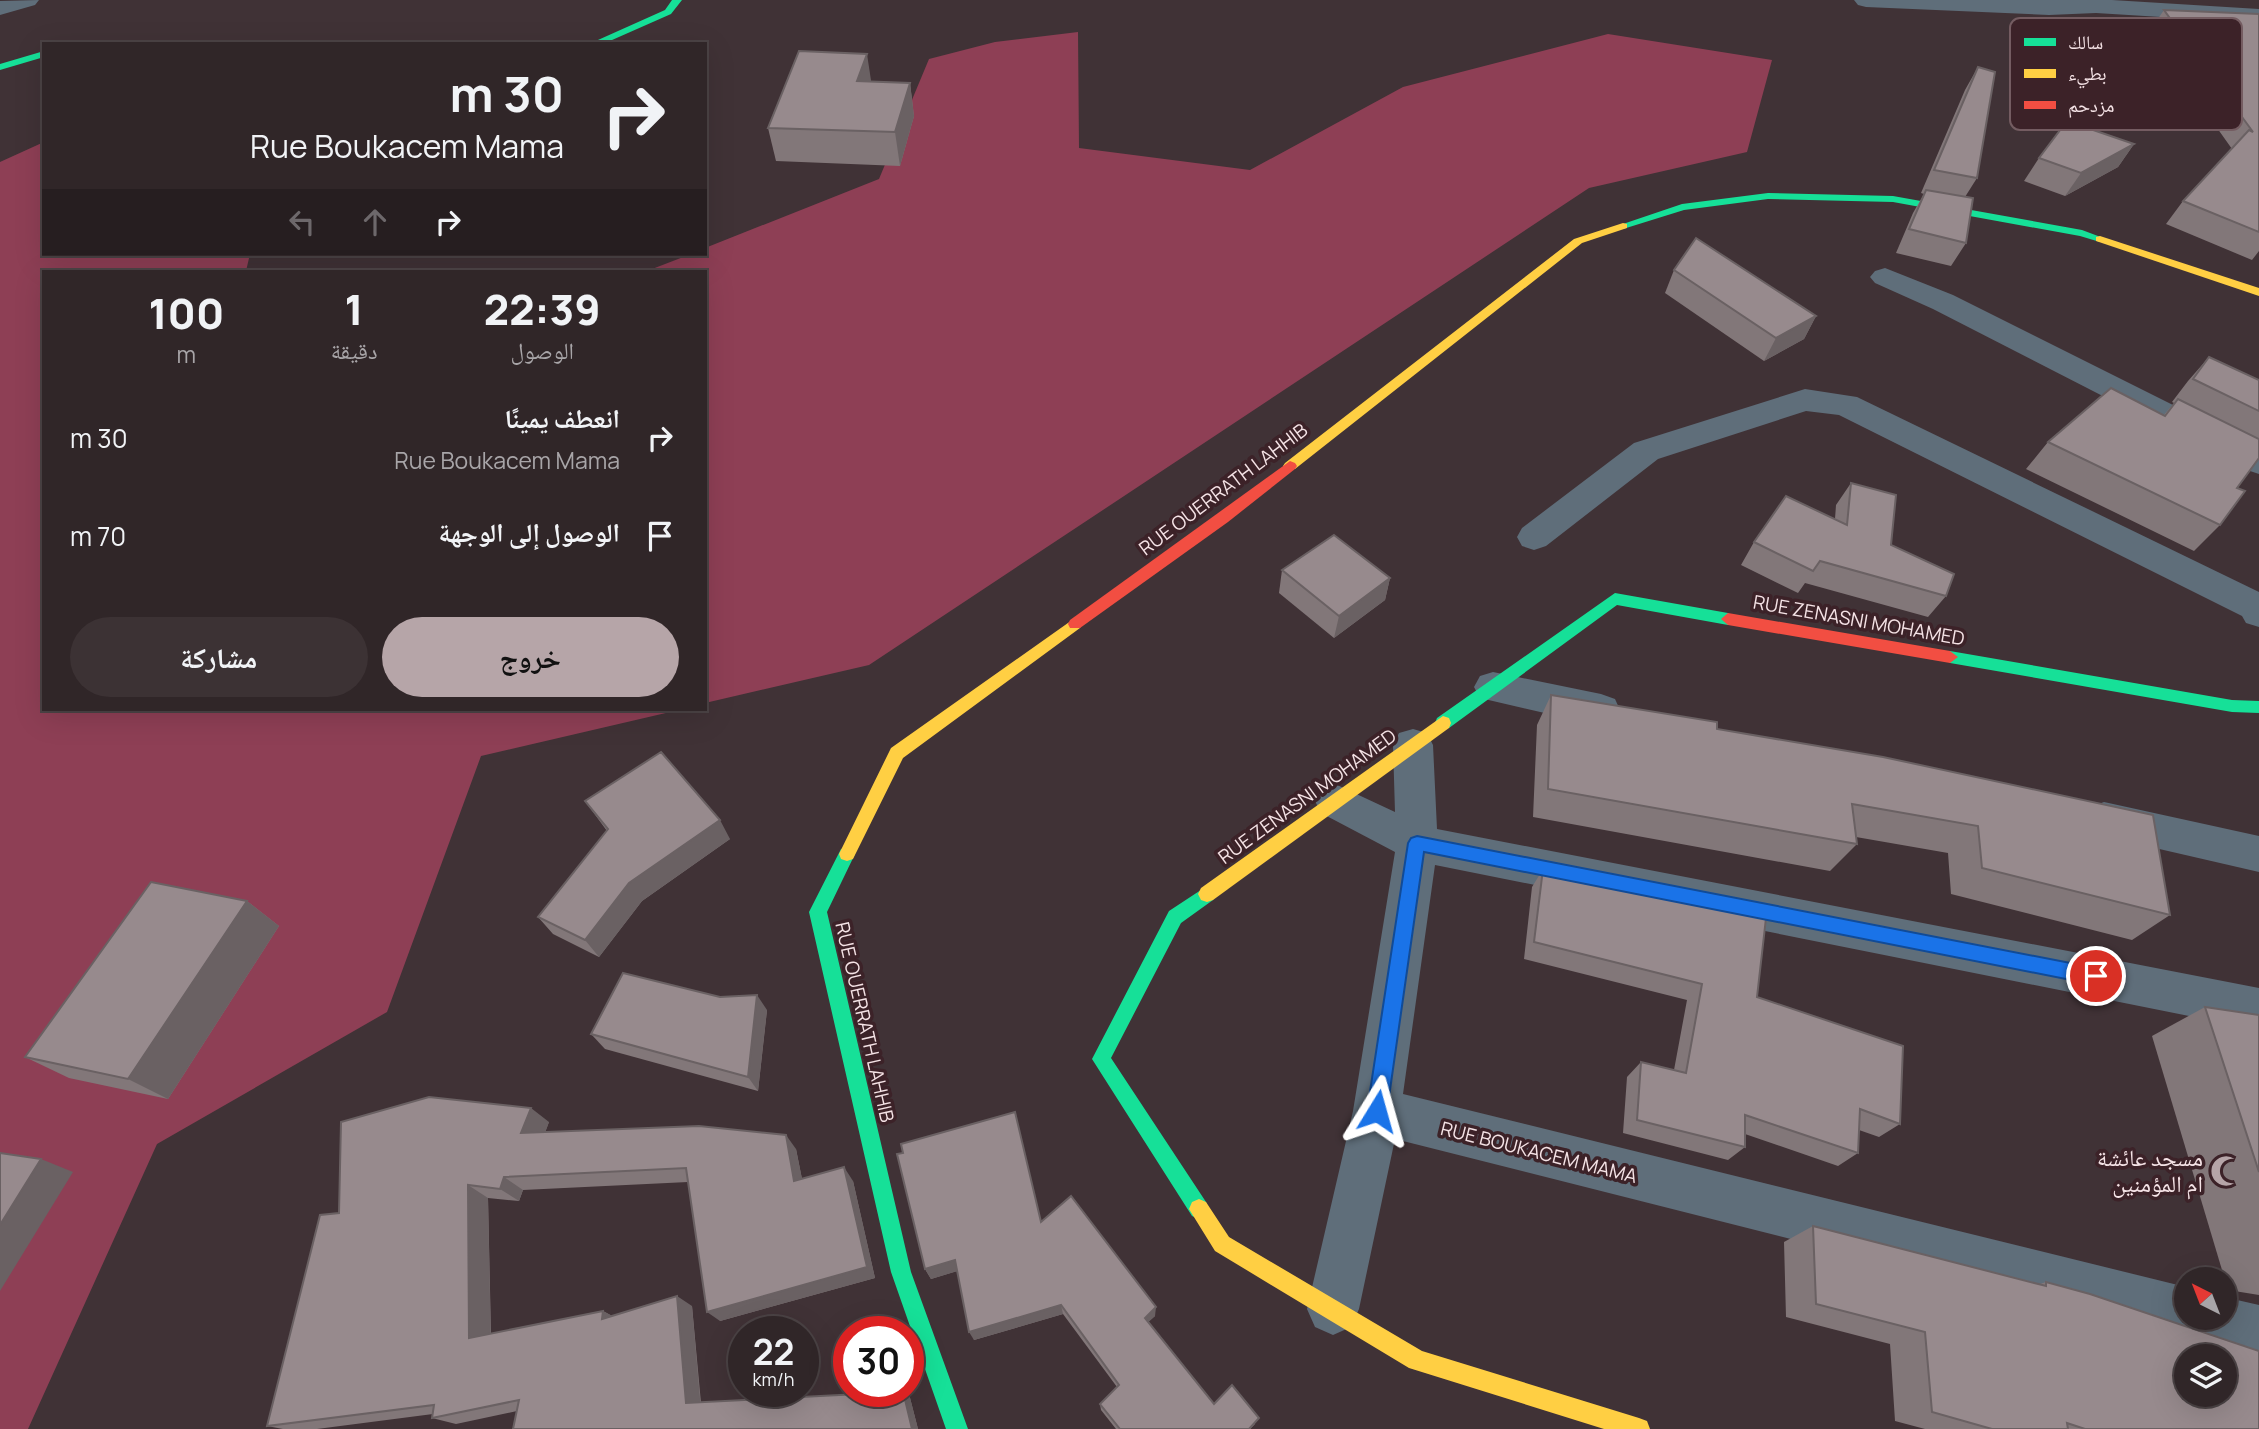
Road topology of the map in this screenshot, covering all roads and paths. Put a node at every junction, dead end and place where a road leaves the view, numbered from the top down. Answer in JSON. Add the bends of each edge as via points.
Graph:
{"nodes":[{"id":1,"x":27,"y":0,"type":"edge"},
{"id":2,"x":677,"y":0,"type":"edge"},
{"id":3,"x":1866,"y":0,"type":"edge"},
{"id":4,"x":1991,"y":3,"type":"edge"},
{"id":5,"x":2094,"y":3,"type":"edge"},
{"id":6,"x":0,"y":8,"type":"edge"},
{"id":7,"x":2259,"y":16,"type":"edge"},
{"id":8,"x":599,"y":42,"type":"edge"},
{"id":9,"x":42,"y":55,"type":"edge"},
{"id":10,"x":0,"y":66,"type":"edge"},
{"id":11,"x":1885,"y":277,"type":"dead end"},
{"id":12,"x":2259,"y":292,"type":"edge"},
{"id":13,"x":2259,"y":463,"type":"edge"},
{"id":14,"x":1534,"y":537,"type":"dead end"},
{"id":15,"x":2259,"y":613,"type":"edge"},
{"id":16,"x":1493,"y":687,"type":"junction"},
{"id":17,"x":2259,"y":707,"type":"edge"},
{"id":18,"x":1630,"y":717,"type":"edge"},
{"id":19,"x":1413,"y":745,"type":"junction"},
{"id":20,"x":1335,"y":801,"type":"junction"},
{"id":21,"x":2068,"y":812,"type":"edge"},
{"id":22,"x":1417,"y":843,"type":"junction"},
{"id":23,"x":2259,"y":854,"type":"edge"},
{"id":24,"x":2259,"y":1009,"type":"edge"},
{"id":25,"x":1377,"y":1111,"type":"junction"},
{"id":26,"x":1333,"y":1309,"type":"junction"},
{"id":27,"x":2174,"y":1310,"type":"edge"},
{"id":28,"x":2237,"y":1326,"type":"edge"},
{"id":29,"x":2259,"y":1331,"type":"edge"},
{"id":30,"x":957,"y":1429,"type":"edge"},
{"id":31,"x":1639,"y":1429,"type":"edge"}],
"edges":[{"from":1,"to":6,"type":"street"},
{"from":2,"to":8,"type":"street","via":[[668,12]]},
{"from":3,"to":4,"type":"street"},
{"from":4,"to":5,"type":"street","via":[[2049,8]]},
{"from":5,"to":7,"type":"street"},
{"from":9,"to":10,"type":"street"},
{"from":11,"to":13,"type":"street"},
{"from":12,"to":30,"type":"street","name":"RUE OUERRATH LAHHIB","via":[[2081,233],[1893,199],[1768,196],[1682,207],[1578,241],[1223,518],[897,752],[818,912],[901,1272]]},
{"from":14,"to":15,"type":"street","via":[[1646,451],[1805,400],[1846,405],[2255,606]]},
{"from":16,"to":17,"type":"street","name":"RUE ZENASNI MOHAMED","via":[[1615,599]]},
{"from":16,"to":18,"type":"street"},
{"from":16,"to":19,"type":"street","name":"RUE ZENASNI MOHAMED"},
{"from":19,"to":20,"type":"street","name":"RUE ZENASNI MOHAMED"},
{"from":19,"to":22,"type":"street"},
{"from":20,"to":22,"type":"street"},
{"from":20,"to":26,"type":"street","name":"RUE ZENASNI MOHAMED","via":[[1175,917],[1101,1059],[1222,1244]]},
{"from":21,"to":23,"type":"street"},
{"from":22,"to":24,"type":"street"},
{"from":22,"to":25,"type":"street"},
{"from":25,"to":26,"type":"street"},
{"from":25,"to":27,"type":"street","name":"RUE BOUKACEM MAMA"},
{"from":26,"to":31,"type":"street","name":"RUE ZENASNI MOHAMED","via":[[1417,1360]]},
{"from":28,"to":29,"type":"street"}]}
